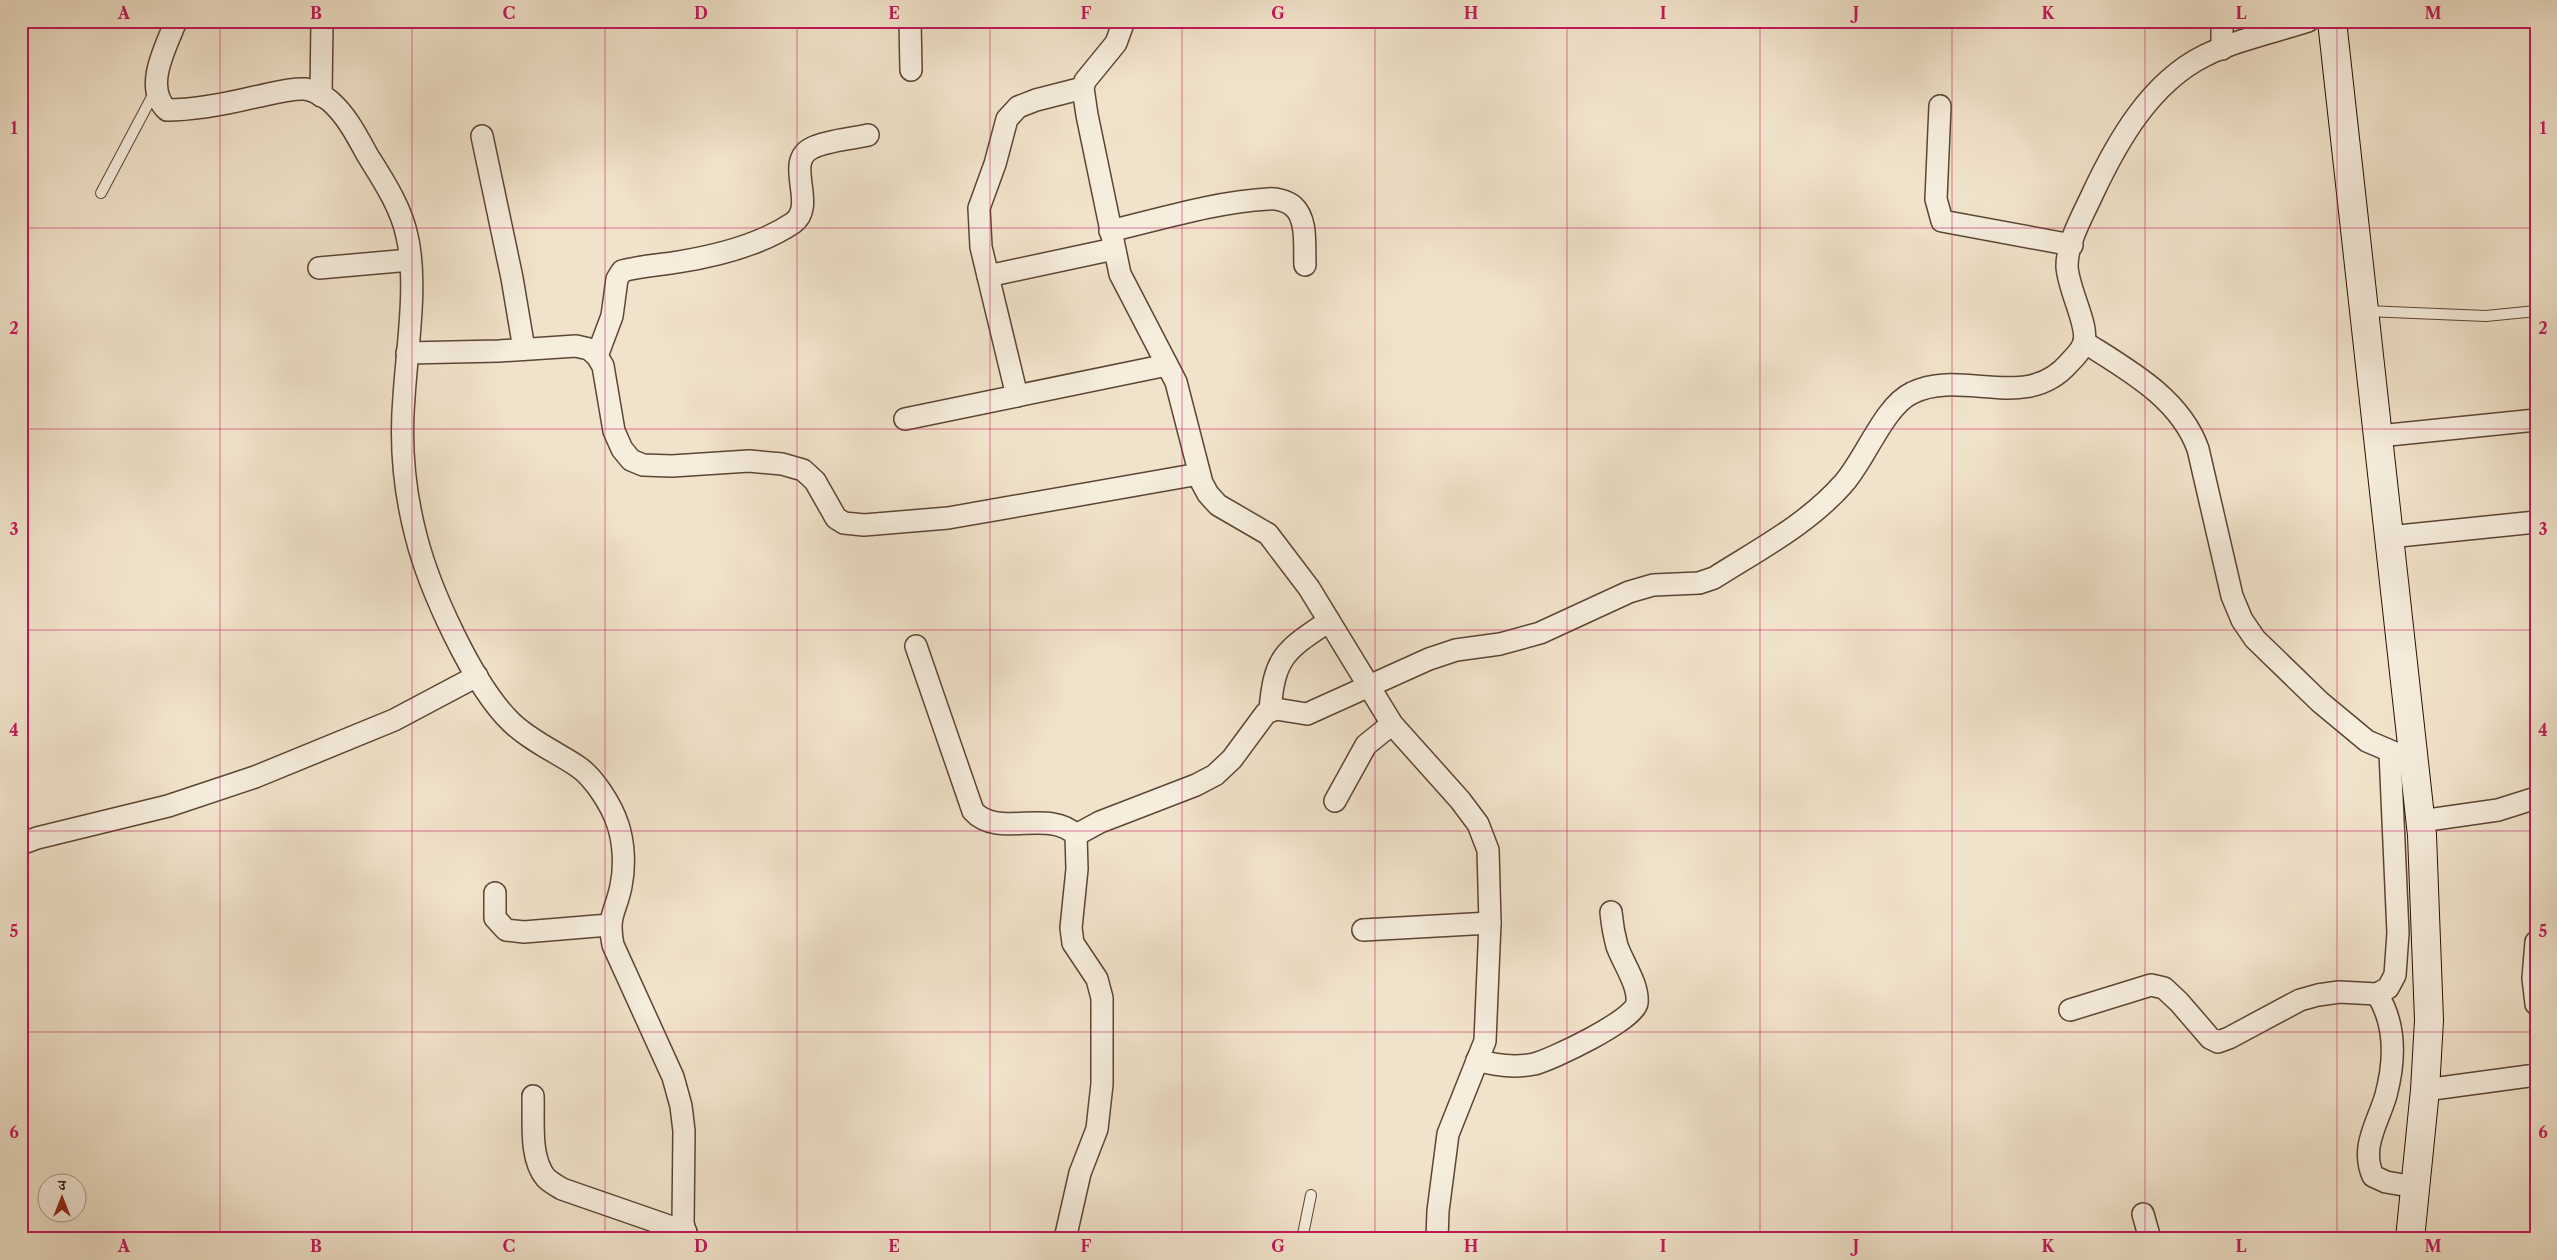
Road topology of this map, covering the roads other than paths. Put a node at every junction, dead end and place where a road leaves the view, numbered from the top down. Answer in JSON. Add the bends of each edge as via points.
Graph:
{"nodes":[{"id":1,"x":176,"y":21,"type":"edge"},
{"id":2,"x":322,"y":21,"type":"edge"},
{"id":3,"x":910,"y":21,"type":"edge"},
{"id":4,"x":1124,"y":21,"type":"edge"},
{"id":5,"x":2222,"y":21,"type":"edge"},
{"id":6,"x":2308,"y":21,"type":"edge"},
{"id":7,"x":2332,"y":21,"type":"edge"},
{"id":8,"x":2222,"y":49,"type":"junction"},
{"id":9,"x":911,"y":70,"type":"dead end"},
{"id":10,"x":1083,"y":88,"type":"junction"},
{"id":11,"x":156,"y":90,"type":"junction"},
{"id":12,"x":321,"y":96,"type":"junction"},
{"id":13,"x":1940,"y":106,"type":"dead end"},
{"id":14,"x":868,"y":135,"type":"dead end"},
{"id":15,"x":482,"y":136,"type":"dead end"},
{"id":16,"x":101,"y":193,"type":"dead end"},
{"id":17,"x":1112,"y":240,"type":"junction"},
{"id":18,"x":2072,"y":245,"type":"junction"},
{"id":19,"x":410,"y":260,"type":"junction"},
{"id":20,"x":1304,"y":265,"type":"dead end"},
{"id":21,"x":319,"y":268,"type":"dead end"},
{"id":22,"x":988,"y":276,"type":"junction"},
{"id":23,"x":2366,"y":311,"type":"junction"},
{"id":24,"x":2536,"y":311,"type":"edge"},
{"id":25,"x":2084,"y":342,"type":"junction"},
{"id":26,"x":524,"y":349,"type":"junction"},
{"id":27,"x":407,"y":353,"type":"junction"},
{"id":28,"x":597,"y":356,"type":"junction"},
{"id":29,"x":1167,"y":365,"type":"junction"},
{"id":30,"x":1017,"y":396,"type":"junction"},
{"id":31,"x":905,"y":419,"type":"dead end"},
{"id":32,"x":2536,"y":420,"type":"edge"},
{"id":33,"x":2379,"y":436,"type":"junction"},
{"id":34,"x":1199,"y":474,"type":"junction"},
{"id":35,"x":2536,"y":522,"type":"edge"},
{"id":36,"x":2389,"y":537,"type":"junction"},
{"id":37,"x":1329,"y":621,"type":"junction"},
{"id":38,"x":916,"y":646,"type":"dead end"},
{"id":39,"x":477,"y":676,"type":"junction"},
{"id":40,"x":1370,"y":686,"type":"junction"},
{"id":41,"x":1270,"y":711,"type":"junction"},
{"id":42,"x":1392,"y":724,"type":"junction"},
{"id":43,"x":2402,"y":756,"type":"junction"},
{"id":44,"x":2536,"y":798,"type":"edge"},
{"id":45,"x":1335,"y":801,"type":"dead end"},
{"id":46,"x":2421,"y":821,"type":"junction"},
{"id":47,"x":1076,"y":835,"type":"junction"},
{"id":48,"x":21,"y":844,"type":"edge"},
{"id":49,"x":495,"y":893,"type":"dead end"},
{"id":50,"x":1611,"y":912,"type":"dead end"},
{"id":51,"x":1490,"y":923,"type":"junction"},
{"id":52,"x":609,"y":926,"type":"junction"},
{"id":53,"x":1363,"y":930,"type":"dead end"},
{"id":54,"x":2536,"y":942,"type":"edge"},
{"id":55,"x":2377,"y":994,"type":"junction"},
{"id":56,"x":2536,"y":1004,"type":"edge"},
{"id":57,"x":2070,"y":1010,"type":"dead end"},
{"id":58,"x":1478,"y":1060,"type":"junction"},
{"id":59,"x":2536,"y":1075,"type":"edge"},
{"id":60,"x":2425,"y":1090,"type":"junction"},
{"id":61,"x":533,"y":1096,"type":"dead end"},
{"id":62,"x":2415,"y":1187,"type":"junction"},
{"id":63,"x":1311,"y":1196,"type":"dead end"},
{"id":64,"x":2143,"y":1214,"type":"dead end"},
{"id":65,"x":686,"y":1236,"type":"edge"},
{"id":66,"x":2407,"y":1238,"type":"edge"},
{"id":67,"x":1065,"y":1239,"type":"edge"},
{"id":68,"x":1302,"y":1239,"type":"edge"},
{"id":69,"x":1437,"y":1239,"type":"edge"},
{"id":70,"x":2150,"y":1239,"type":"edge"}],
"edges":[{"from":1,"to":11,"type":"street","via":[[165,48]]},
{"from":2,"to":12,"type":"street"},
{"from":3,"to":9,"type":"street"},
{"from":4,"to":10,"type":"street","via":[[1116,43],[1085,81]]},
{"from":5,"to":8,"type":"street"},
{"from":6,"to":8,"type":"street"},
{"from":7,"to":23,"type":"street"},
{"from":8,"to":18,"type":"street","via":[[2180,71],[2129,126],[2113,151]]},
{"from":10,"to":17,"type":"street"},
{"from":10,"to":22,"type":"street","via":[[1018,107],[1007,119],[996,164],[979,208],[981,248]]},
{"from":11,"to":12,"type":"street","via":[[160,103],[167,110],[189,110],[287,90],[306,89]]},
{"from":11,"to":16,"type":"lane"},
{"from":12,"to":19,"type":"street","via":[[343,114],[393,200],[407,233]]},
{"from":13,"to":18,"type":"street","via":[[1936,199],[1942,221]]},
{"from":14,"to":28,"type":"street","via":[[813,148],[804,154],[800,173],[803,205],[794,222],[718,255],[622,271],[617,279],[612,316]]},
{"from":15,"to":26,"type":"street"},
{"from":17,"to":20,"type":"street","via":[[1221,206],[1270,198],[1293,206],[1300,215]]},
{"from":17,"to":22,"type":"street"},
{"from":17,"to":29,"type":"street","via":[[1120,274]]},
{"from":18,"to":25,"type":"street","via":[[2067,264],[2069,286],[2086,329]]},
{"from":19,"to":21,"type":"street"},
{"from":19,"to":27,"type":"street"},
{"from":22,"to":30,"type":"street"},
{"from":23,"to":24,"type":"lane","via":[[2486,316]]},
{"from":23,"to":33,"type":"street"},
{"from":25,"to":40,"type":"street","via":[[2066,366],[2036,385],[2008,388],[1951,386],[1912,393],[1896,405],[1844,484],[1806,518],[1714,578],[1699,583],[1653,585],[1629,592],[1540,633],[1500,644],[1456,650]]},
{"from":25,"to":43,"type":"street","via":[[2152,388],[2176,410],[2192,431],[2232,596],[2242,620],[2255,639],[2320,702],[2367,741]]},
{"from":26,"to":27,"type":"street"},
{"from":26,"to":28,"type":"street","via":[[576,346],[589,349]]},
{"from":27,"to":39,"type":"street","via":[[402,446],[406,488],[416,536],[429,576]]},
{"from":28,"to":34,"type":"street","via":[[603,366],[614,431],[631,460],[642,465],[672,466],[749,461],[782,464],[802,470],[815,481],[836,518],[844,523],[864,525],[948,518]]},
{"from":29,"to":30,"type":"street"},
{"from":29,"to":34,"type":"street","via":[[1176,382]]},
{"from":30,"to":31,"type":"street"},
{"from":32,"to":33,"type":"street"},
{"from":33,"to":36,"type":"street"},
{"from":34,"to":37,"type":"street","via":[[1208,494],[1218,505],[1268,534],[1309,588]]},
{"from":35,"to":36,"type":"street"},
{"from":36,"to":43,"type":"street"},
{"from":37,"to":40,"type":"street"},
{"from":37,"to":41,"type":"street","via":[[1293,644],[1280,661],[1274,676]]},
{"from":38,"to":47,"type":"street","via":[[973,811],[979,818],[990,822],[1058,825]]},
{"from":39,"to":48,"type":"street","via":[[394,720],[255,777],[168,806]]},
{"from":39,"to":52,"type":"street","via":[[491,699],[513,724],[580,768],[607,800],[619,826],[624,863],[621,887]]},
{"from":40,"to":41,"type":"street","via":[[1307,714]]},
{"from":40,"to":42,"type":"street"},
{"from":41,"to":47,"type":"street","via":[[1232,759],[1215,774]]},
{"from":42,"to":45,"type":"street","via":[[1366,745]]},
{"from":42,"to":51,"type":"street","via":[[1478,824],[1488,850]]},
{"from":43,"to":46,"type":"street"},
{"from":43,"to":55,"type":"street","via":[[2395,975],[2388,988]]},
{"from":44,"to":46,"type":"street","via":[[2498,810]]},
{"from":46,"to":60,"type":"street","via":[[2428,940],[2429,1020]]},
{"from":47,"to":67,"type":"street","via":[[1077,869],[1070,928],[1073,943],[1097,979],[1102,998],[1102,1084],[1097,1129],[1080,1173]]},
{"from":49,"to":52,"type":"street","via":[[495,918],[506,930],[524,932]]},
{"from":50,"to":58,"type":"street","via":[[1618,946],[1634,988],[1635,1010],[1555,1057],[1533,1064],[1499,1067]]},
{"from":51,"to":53,"type":"street"},
{"from":51,"to":58,"type":"street","via":[[1485,1041]]},
{"from":52,"to":65,"type":"street","via":[[613,945],[673,1077],[682,1106],[682,1197]]},
{"from":54,"to":56,"type":"street","via":[[2533,978]]},
{"from":55,"to":57,"type":"street","via":[[2318,994],[2218,1042],[2210,1038],[2164,988],[2151,984]]},
{"from":55,"to":62,"type":"street","via":[[2387,1009],[2392,1069],[2367,1149],[2368,1164],[2373,1176],[2386,1182]]},
{"from":58,"to":69,"type":"street","via":[[1448,1134]]},
{"from":59,"to":60,"type":"street"},
{"from":60,"to":62,"type":"street"},
{"from":61,"to":65,"type":"street","via":[[535,1154],[547,1179],[562,1189]]},
{"from":62,"to":66,"type":"street"},
{"from":63,"to":68,"type":"lane"},
{"from":64,"to":70,"type":"street"}]}
